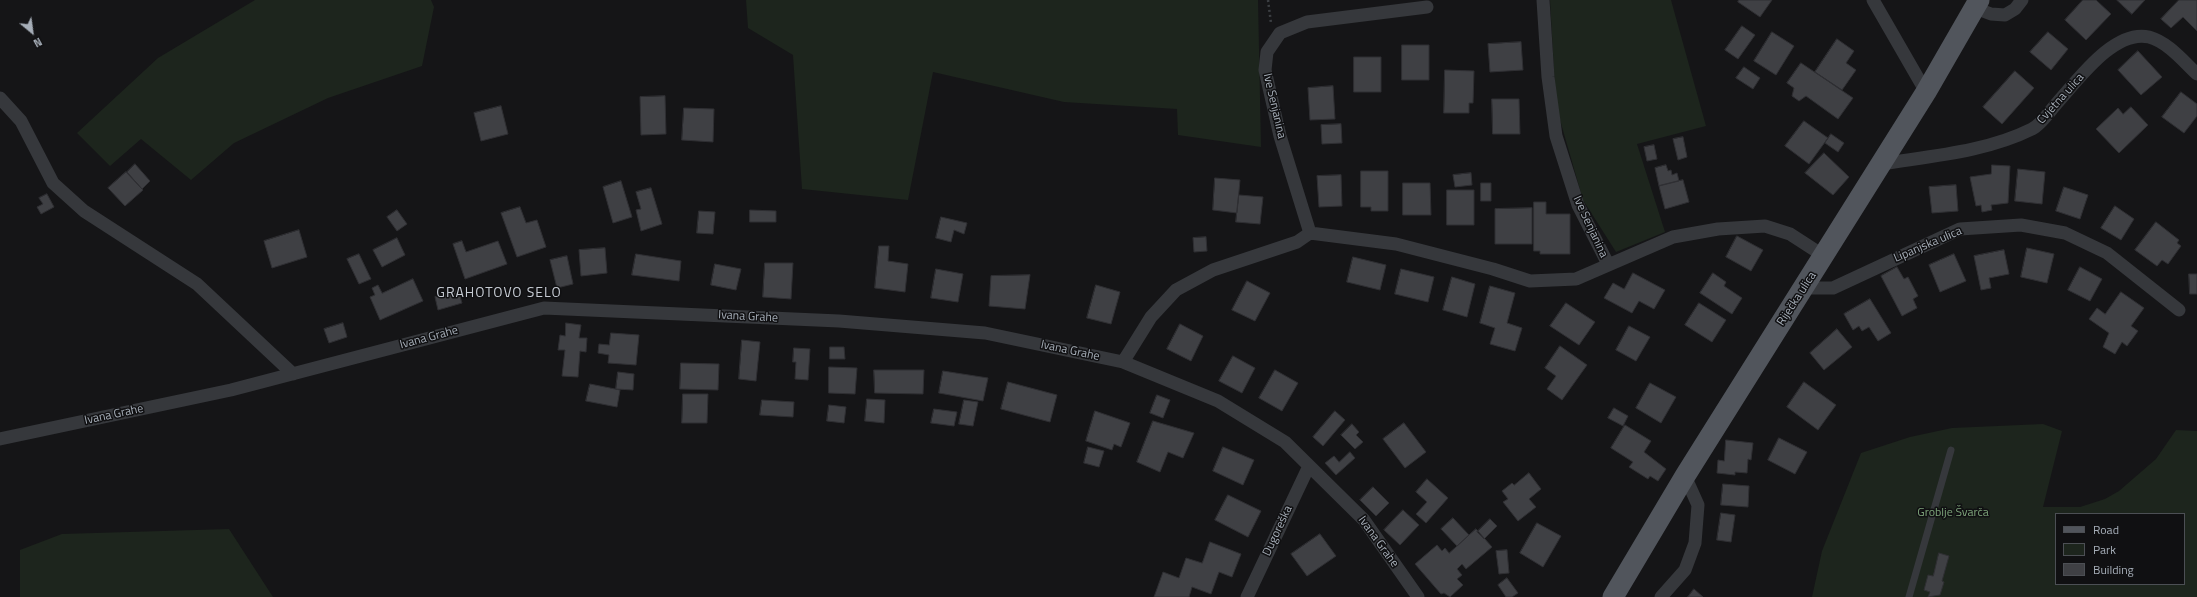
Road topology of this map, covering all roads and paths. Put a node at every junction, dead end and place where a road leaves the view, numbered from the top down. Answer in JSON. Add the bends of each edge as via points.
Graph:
{"nodes":[{"id":1,"x":1542,"y":0,"type":"edge"},
{"id":2,"x":1873,"y":0,"type":"edge"},
{"id":3,"x":2022,"y":0,"type":"edge"},
{"id":4,"x":1977,"y":4,"type":"edge"},
{"id":5,"x":1428,"y":7,"type":"dead end"},
{"id":6,"x":2197,"y":74,"type":"edge"},
{"id":7,"x":1926,"y":92,"type":"junction"},
{"id":8,"x":0,"y":98,"type":"edge"},
{"id":9,"x":1881,"y":164,"type":"junction"},
{"id":10,"x":1310,"y":233,"type":"junction"},
{"id":11,"x":1824,"y":256,"type":"junction"},
{"id":12,"x":1608,"y":264,"type":"junction"},
{"id":13,"x":1803,"y":288,"type":"junction"},
{"id":14,"x":2179,"y":310,"type":"dead end"},
{"id":15,"x":1123,"y":362,"type":"junction"},
{"id":16,"x":293,"y":374,"type":"junction"},
{"id":17,"x":0,"y":439,"type":"edge"},
{"id":18,"x":1951,"y":450,"type":"dead end"},
{"id":19,"x":1309,"y":466,"type":"junction"},
{"id":20,"x":1685,"y":476,"type":"junction"},
{"id":21,"x":1247,"y":597,"type":"edge"},
{"id":22,"x":1418,"y":597,"type":"edge"},
{"id":23,"x":1613,"y":597,"type":"edge"},
{"id":24,"x":1661,"y":597,"type":"edge"},
{"id":25,"x":1909,"y":597,"type":"edge"}],
"edges":[{"from":1,"to":12,"type":"street","name":"Ive Senjanina","via":[[1556,136],[1578,205]]},
{"from":2,"to":7,"type":"street"},
{"from":3,"to":4,"type":"street","via":[[2015,9],[2005,15],[1991,14]]},
{"from":4,"to":7,"type":"main road","name":"Riječka ulica"},
{"from":5,"to":10,"type":"street","name":"Ive Senjanina","via":[[1307,22],[1280,33],[1268,52],[1265,70],[1280,136]]},
{"from":6,"to":9,"type":"street","name":"Cvjetna ulica","via":[[2168,48],[2150,37],[2133,37],[2112,46],[2034,129],[1999,142],[1941,155]]},
{"from":7,"to":9,"type":"main road","name":"Riječka ulica"},
{"from":8,"to":16,"type":"street","via":[[21,121],[53,183],[84,211],[197,284]]},
{"from":9,"to":11,"type":"main road","name":"Riječka ulica"},
{"from":10,"to":12,"type":"street","name":"Ive Senjanina","via":[[1396,244],[1530,281],[1576,280]]},
{"from":10,"to":15,"type":"street","via":[[1297,242],[1212,270],[1176,290],[1151,317]]},
{"from":11,"to":12,"type":"street","name":"Ive Senjanina","via":[[1790,234],[1765,226],[1718,229],[1673,237]]},
{"from":11,"to":13,"type":"main road","name":"Riječka ulica"},
{"from":13,"to":14,"type":"street","name":"Lipanjska ulica","via":[[1833,288],[1960,229],[2021,225],[2066,233],[2107,253]]},
{"from":13,"to":20,"type":"main road","name":"Riječka ulica"},
{"from":15,"to":16,"type":"street","name":"Ivana Grahe","via":[[985,333],[839,321],[544,308]]},
{"from":15,"to":19,"type":"street","name":"Ivana Grahe","via":[[1218,401],[1285,442]]},
{"from":16,"to":17,"type":"street","name":"Ivana Grahe","via":[[231,390]]},
{"from":18,"to":25,"type":"lane"},
{"from":19,"to":21,"type":"street","name":"Dugoreška"},
{"from":19,"to":22,"type":"street","name":"Ivana Grahe","via":[[1364,520]]},
{"from":20,"to":23,"type":"main road","name":"Riječka ulica"},
{"from":20,"to":24,"type":"street","via":[[1698,505],[1695,543],[1684,570]]}]}
